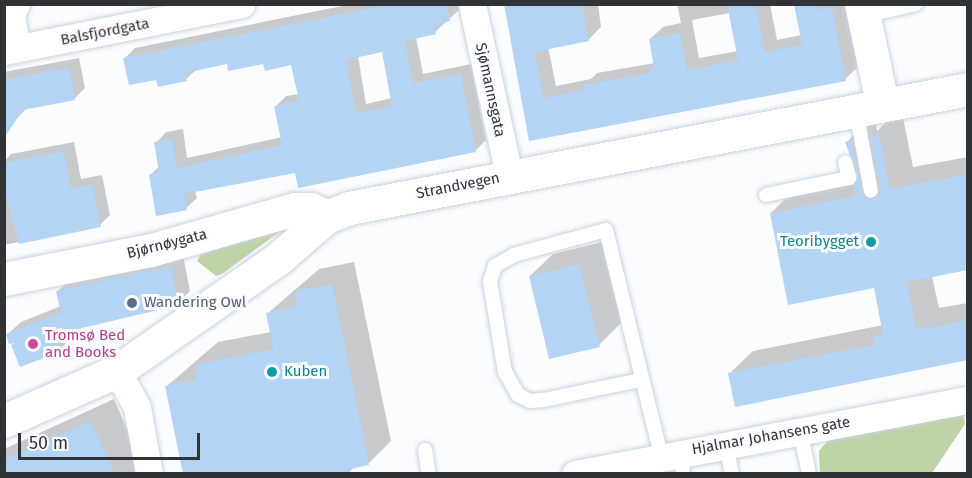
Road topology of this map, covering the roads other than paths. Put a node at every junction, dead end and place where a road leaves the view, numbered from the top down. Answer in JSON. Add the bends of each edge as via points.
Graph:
{"nodes":[{"id":1,"x":241,"y":4,"type":"edge"},
{"id":2,"x":472,"y":4,"type":"edge"},
{"id":3,"x":916,"y":4,"type":"edge"},
{"id":4,"x":11,"y":9,"type":"edge"},
{"id":5,"x":862,"y":10,"type":"edge"},
{"id":6,"x":11,"y":49,"type":"edge"},
{"id":7,"x":968,"y":89,"type":"edge"},
{"id":8,"x":869,"y":106,"type":"junction"},
{"id":9,"x":845,"y":162,"type":"dead end"},
{"id":10,"x":509,"y":176,"type":"junction"},
{"id":11,"x":871,"y":191,"type":"dead end"},
{"id":12,"x":766,"y":195,"type":"dead end"},
{"id":13,"x":326,"y":217,"type":"junction"},
{"id":14,"x":4,"y":279,"type":"edge"},
{"id":15,"x":117,"y":371,"type":"junction"},
{"id":16,"x":647,"y":388,"type":"junction"},
{"id":17,"x":968,"y":400,"type":"edge"},
{"id":18,"x":4,"y":421,"type":"edge"},
{"id":19,"x":800,"y":430,"type":"junction"},
{"id":20,"x":726,"y":444,"type":"junction"},
{"id":21,"x":424,"y":450,"type":"dead end"},
{"id":22,"x":675,"y":461,"type":"edge"},
{"id":23,"x":149,"y":474,"type":"edge"},
{"id":24,"x":429,"y":474,"type":"edge"},
{"id":25,"x":575,"y":474,"type":"edge"},
{"id":26,"x":732,"y":474,"type":"edge"},
{"id":27,"x":809,"y":474,"type":"edge"}],
"edges":[{"from":1,"to":6,"type":"street","name":"Balsfjordgata"},
{"from":2,"to":10,"type":"street","name":"Sjømannsgata"},
{"from":3,"to":5,"type":"lane"},
{"from":4,"to":6,"type":"street"},
{"from":5,"to":8,"type":"street"},
{"from":7,"to":8,"type":"street","name":"Strandvegen"},
{"from":8,"to":10,"type":"street","name":"Strandvegen"},
{"from":8,"to":11,"type":"lane"},
{"from":9,"to":12,"type":"lane","via":[[849,178]]},
{"from":10,"to":13,"type":"street","name":"Strandvegen","via":[[352,207]]},
{"from":13,"to":14,"type":"street","name":"Bjørnøygata","via":[[311,209],[295,209],[194,238]]},
{"from":13,"to":15,"type":"street","name":"Strandvegen","via":[[271,264]]},
{"from":15,"to":18,"type":"street","name":"Strandvegen"},
{"from":15,"to":23,"type":"street","via":[[137,407]]},
{"from":16,"to":16,"type":"lane","via":[[606,230],[523,252],[495,266],[490,281],[505,372],[518,395],[530,401]]},
{"from":16,"to":22,"type":"lane"},
{"from":17,"to":19,"type":"street","name":"Hjalmar Johansens gate"},
{"from":19,"to":20,"type":"street","name":"Hjalmar Johansens gate"},
{"from":19,"to":27,"type":"lane"},
{"from":20,"to":22,"type":"street","name":"Hjalmar Johansens gate"},
{"from":20,"to":26,"type":"lane"},
{"from":21,"to":24,"type":"lane"},
{"from":22,"to":25,"type":"street","name":"Hjalmar Johansens gate"}]}
